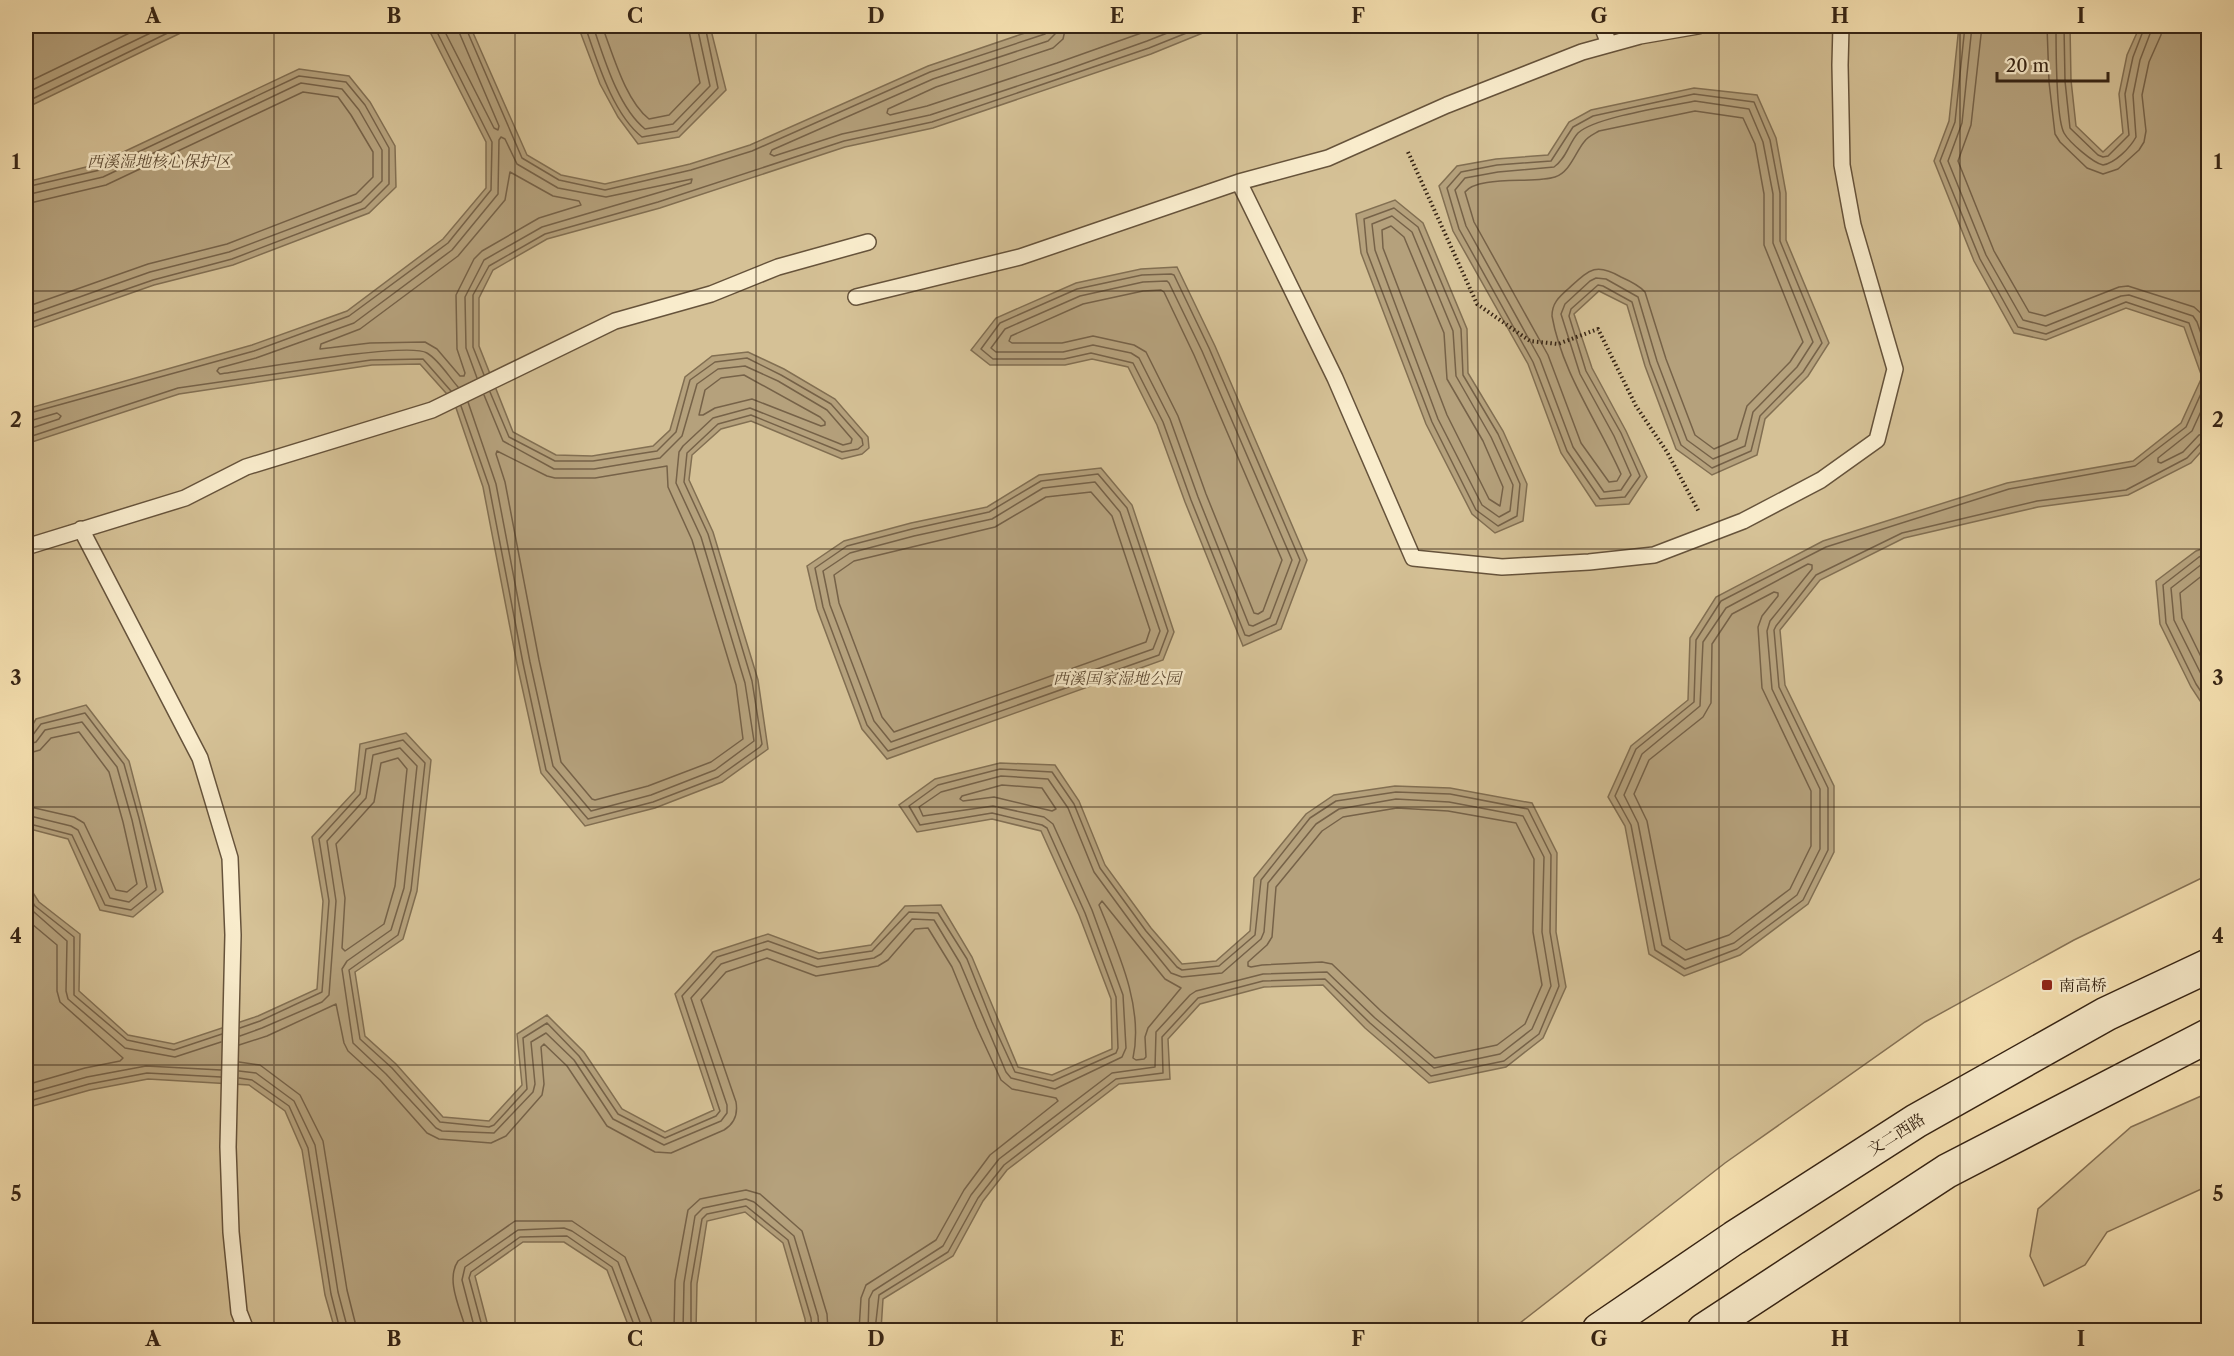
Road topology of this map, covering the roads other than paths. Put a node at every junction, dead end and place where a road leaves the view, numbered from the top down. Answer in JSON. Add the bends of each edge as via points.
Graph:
{"nodes":[{"id":1,"x":1602,"y":26,"type":"edge"},
{"id":2,"x":1698,"y":26,"type":"edge"},
{"id":3,"x":1841,"y":26,"type":"edge"},
{"id":4,"x":1609,"y":45,"type":"junction"},
{"id":5,"x":1239,"y":182,"type":"junction"},
{"id":6,"x":868,"y":242,"type":"dead end"},
{"id":7,"x":856,"y":297,"type":"dead end"},
{"id":8,"x":81,"y":529,"type":"junction"},
{"id":9,"x":26,"y":548,"type":"edge"},
{"id":10,"x":2208,"y":966,"type":"edge"},
{"id":11,"x":2208,"y":1036,"type":"edge"},
{"id":12,"x":246,"y":1330,"type":"edge"},
{"id":13,"x":1599,"y":1330,"type":"edge"},
{"id":14,"x":1704,"y":1330,"type":"edge"}],
"edges":[{"from":1,"to":4,"type":"lane"},
{"from":2,"to":4,"type":"lane"},
{"from":3,"to":5,"type":"lane","via":[[1842,165],[1853,225],[1895,369],[1877,440],[1821,480],[1743,521],[1654,555],[1502,567],[1413,558],[1335,378]]},
{"from":4,"to":5,"type":"lane","via":[[1447,105],[1328,158]]},
{"from":5,"to":7,"type":"lane","via":[[1020,257]]},
{"from":6,"to":8,"type":"lane","via":[[615,321],[432,410],[246,467],[185,498]]},
{"from":8,"to":9,"type":"lane"},
{"from":8,"to":12,"type":"lane","via":[[200,758],[231,858],[228,1147],[231,1232],[239,1312]]},
{"from":10,"to":13,"type":"main road","name":"文二西路","via":[[2106,1014],[1916,1121]]},
{"from":11,"to":14,"type":"main road","via":[[1947,1171]]}]}
